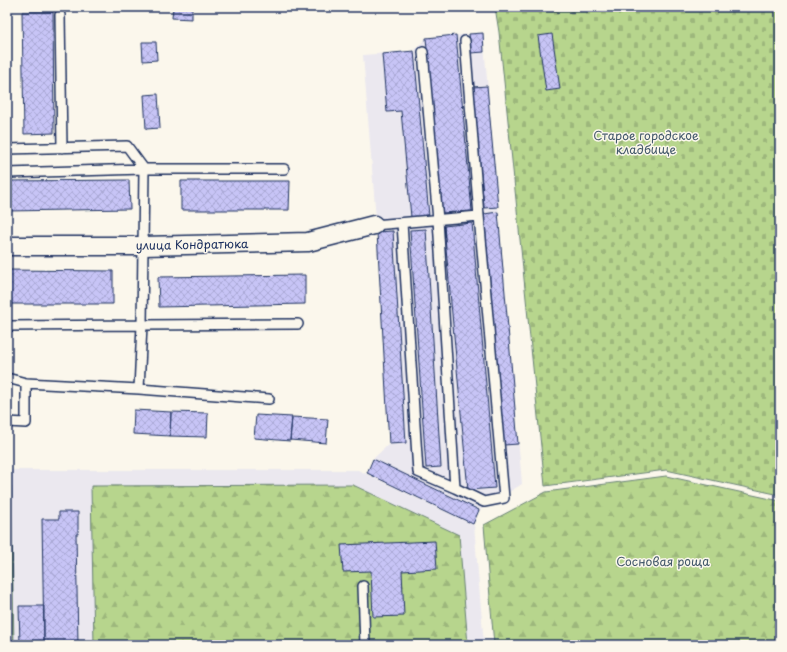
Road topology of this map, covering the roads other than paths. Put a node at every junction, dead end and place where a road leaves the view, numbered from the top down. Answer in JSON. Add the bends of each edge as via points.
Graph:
{"nodes":[{"id":1,"x":60,"y":15,"type":"dead end"},
{"id":2,"x":465,"y":41,"type":"dead end"},
{"id":3,"x":423,"y":52,"type":"dead end"},
{"id":4,"x":62,"y":148,"type":"junction"},
{"id":5,"x":7,"y":149,"type":"edge"},
{"id":6,"x":144,"y":169,"type":"junction"},
{"id":7,"x":284,"y":169,"type":"dead end"},
{"id":8,"x":7,"y":173,"type":"edge"},
{"id":9,"x":479,"y":216,"type":"junction"},
{"id":10,"x":438,"y":220,"type":"junction"},
{"id":11,"x":402,"y":223,"type":"junction"},
{"id":12,"x":374,"y":226,"type":"joint"},
{"id":13,"x":7,"y":246,"type":"edge"},
{"id":14,"x":143,"y":246,"type":"junction"},
{"id":15,"x":298,"y":324,"type":"dead end"},
{"id":16,"x":142,"y":325,"type":"junction"},
{"id":17,"x":7,"y":326,"type":"edge"},
{"id":18,"x":7,"y":378,"type":"edge"},
{"id":19,"x":26,"y":383,"type":"junction"},
{"id":20,"x":139,"y":389,"type":"junction"},
{"id":21,"x":269,"y":399,"type":"dead end"},
{"id":22,"x":7,"y":422,"type":"edge"},
{"id":23,"x":455,"y":488,"type":"junction"},
{"id":24,"x":363,"y":586,"type":"dead end"},
{"id":25,"x":366,"y":645,"type":"edge"}],
"edges":[{"from":1,"to":4,"type":"lane"},
{"from":2,"to":9,"type":"lane"},
{"from":3,"to":10,"type":"lane"},
{"from":4,"to":5,"type":"lane"},
{"from":4,"to":6,"type":"lane","via":[[127,146]]},
{"from":6,"to":7,"type":"lane"},
{"from":6,"to":8,"type":"lane"},
{"from":6,"to":14,"type":"lane"},
{"from":9,"to":10,"type":"lane"},
{"from":9,"to":23,"type":"lane","via":[[504,498],[484,502]]},
{"from":10,"to":11,"type":"lane"},
{"from":10,"to":23,"type":"lane"},
{"from":11,"to":12,"type":"lane"},
{"from":11,"to":23,"type":"lane","via":[[418,472]]},
{"from":12,"to":14,"type":"street","name":"улица Кондратюка","via":[[308,242]]},
{"from":13,"to":14,"type":"street","name":"улица Кондратюка"},
{"from":14,"to":16,"type":"lane"},
{"from":15,"to":16,"type":"lane"},
{"from":16,"to":17,"type":"lane"},
{"from":16,"to":20,"type":"lane"},
{"from":18,"to":19,"type":"lane"},
{"from":19,"to":20,"type":"lane"},
{"from":19,"to":22,"type":"lane","via":[[26,423]]},
{"from":20,"to":21,"type":"lane"},
{"from":24,"to":25,"type":"lane"}]}
